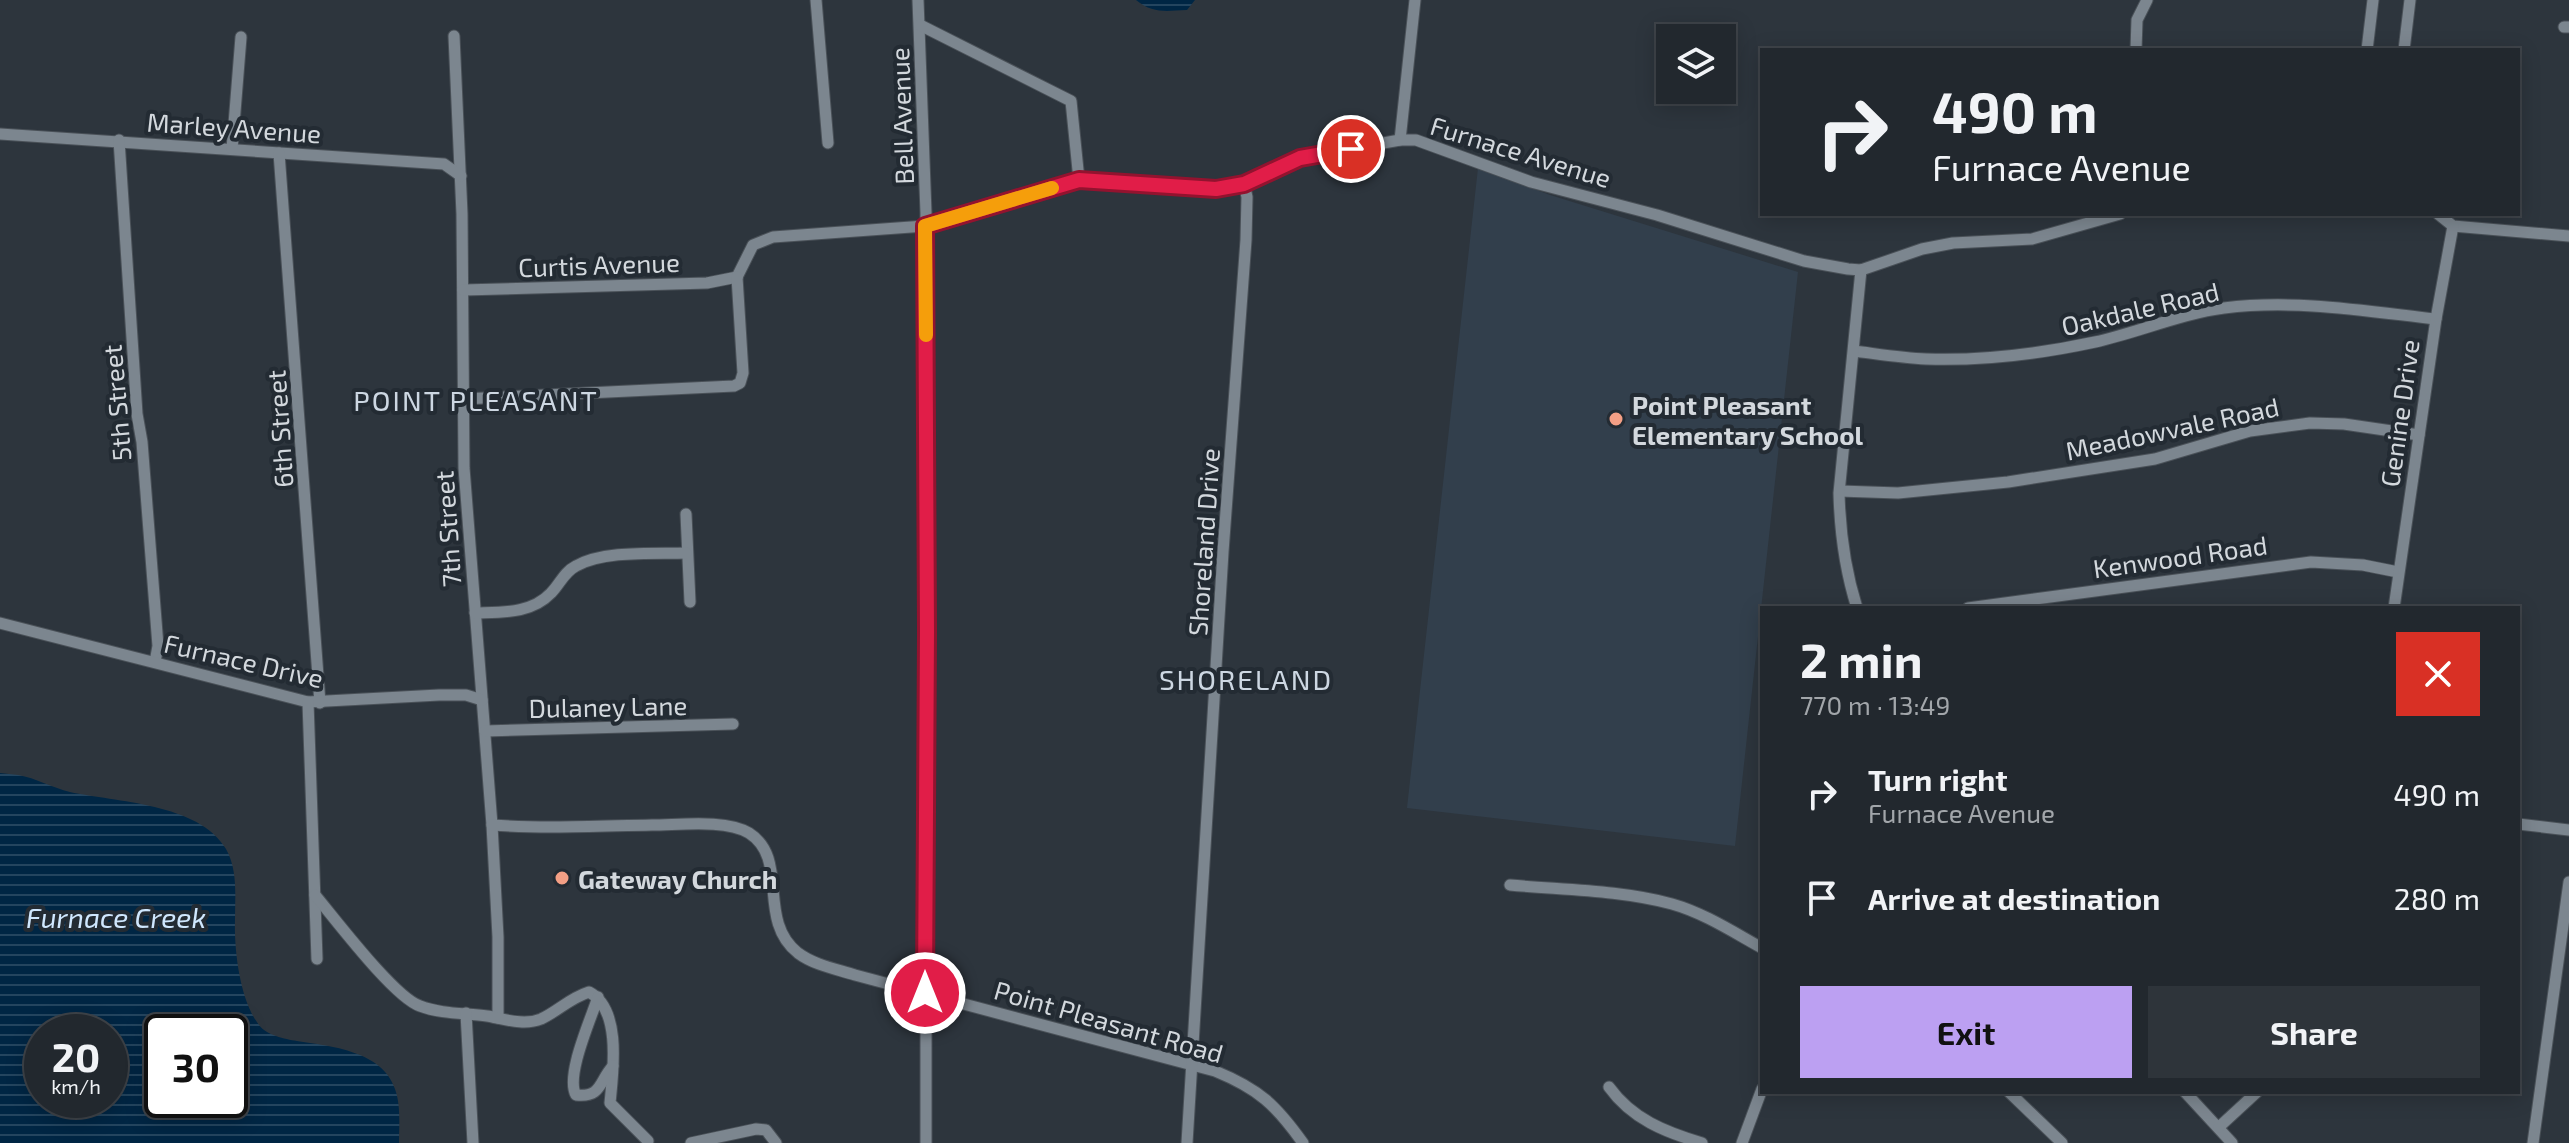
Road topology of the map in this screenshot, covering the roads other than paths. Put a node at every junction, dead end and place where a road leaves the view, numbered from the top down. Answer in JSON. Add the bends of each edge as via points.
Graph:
{"nodes":[{"id":1,"x":816,"y":0,"type":"edge"},
{"id":2,"x":918,"y":0,"type":"edge"},
{"id":3,"x":1415,"y":0,"type":"edge"},
{"id":4,"x":2147,"y":0,"type":"edge"},
{"id":5,"x":2373,"y":0,"type":"edge"},
{"id":6,"x":2410,"y":0,"type":"edge"},
{"id":7,"x":920,"y":25,"type":"junction"},
{"id":8,"x":454,"y":36,"type":"dead end"},
{"id":9,"x":241,"y":37,"type":"dead end"},
{"id":10,"x":2136,"y":48,"type":"edge"},
{"id":11,"x":2367,"y":48,"type":"edge"},
{"id":12,"x":2404,"y":48,"type":"edge"},
{"id":13,"x":0,"y":134,"type":"edge"},
{"id":14,"x":119,"y":140,"type":"junction"},
{"id":15,"x":1400,"y":140,"type":"junction"},
{"id":16,"x":828,"y":143,"type":"dead end"},
{"id":17,"x":232,"y":149,"type":"junction"},
{"id":18,"x":279,"y":153,"type":"junction"},
{"id":19,"x":461,"y":176,"type":"junction"},
{"id":20,"x":1079,"y":180,"type":"junction"},
{"id":21,"x":1244,"y":184,"type":"junction"},
{"id":22,"x":2113,"y":216,"type":"edge"},
{"id":23,"x":2440,"y":216,"type":"edge"},
{"id":24,"x":925,"y":226,"type":"junction"},
{"id":25,"x":2453,"y":226,"type":"junction"},
{"id":26,"x":2569,"y":236,"type":"edge"},
{"id":27,"x":1861,"y":270,"type":"junction"},
{"id":28,"x":737,"y":277,"type":"junction"},
{"id":29,"x":463,"y":290,"type":"junction"},
{"id":30,"x":2436,"y":319,"type":"junction"},
{"id":31,"x":1854,"y":351,"type":"junction"},
{"id":32,"x":463,"y":399,"type":"junction"},
{"id":33,"x":2419,"y":435,"type":"junction"},
{"id":34,"x":1840,"y":491,"type":"junction"},
{"id":35,"x":686,"y":514,"type":"dead end"},
{"id":36,"x":686,"y":553,"type":"junction"},
{"id":37,"x":2398,"y":572,"type":"junction"},
{"id":38,"x":690,"y":602,"type":"dead end"},
{"id":39,"x":1857,"y":606,"type":"edge"},
{"id":40,"x":1983,"y":606,"type":"edge"},
{"id":41,"x":2394,"y":606,"type":"edge"},
{"id":42,"x":475,"y":613,"type":"junction"},
{"id":43,"x":0,"y":623,"type":"edge"},
{"id":44,"x":155,"y":662,"type":"junction"},
{"id":45,"x":482,"y":700,"type":"junction"},
{"id":46,"x":314,"y":702,"type":"junction"},
{"id":47,"x":733,"y":724,"type":"dead end"},
{"id":48,"x":485,"y":731,"type":"junction"},
{"id":49,"x":2520,"y":824,"type":"edge"},
{"id":50,"x":492,"y":825,"type":"junction"},
{"id":51,"x":2569,"y":830,"type":"edge"},
{"id":52,"x":2569,"y":882,"type":"edge"},
{"id":53,"x":1510,"y":885,"type":"dead end"},
{"id":54,"x":315,"y":895,"type":"junction"},
{"id":55,"x":1760,"y":947,"type":"edge"},
{"id":56,"x":317,"y":959,"type":"dead end"},
{"id":57,"x":925,"y":993,"type":"junction"},
{"id":58,"x":598,"y":997,"type":"junction"},
{"id":59,"x":466,"y":1013,"type":"junction"},
{"id":60,"x":498,"y":1018,"type":"junction"},
{"id":61,"x":614,"y":1064,"type":"junction"},
{"id":62,"x":1191,"y":1064,"type":"junction"},
{"id":63,"x":1609,"y":1087,"type":"dead end"},
{"id":64,"x":1760,"y":1094,"type":"edge"},
{"id":65,"x":2011,"y":1094,"type":"edge"},
{"id":66,"x":2187,"y":1094,"type":"edge"},
{"id":67,"x":2255,"y":1094,"type":"edge"},
{"id":68,"x":2219,"y":1127,"type":"junction"},
{"id":69,"x":648,"y":1141,"type":"dead end"},
{"id":70,"x":473,"y":1143,"type":"edge"},
{"id":71,"x":691,"y":1143,"type":"edge"},
{"id":72,"x":776,"y":1143,"type":"edge"},
{"id":73,"x":926,"y":1143,"type":"edge"},
{"id":74,"x":1187,"y":1143,"type":"edge"},
{"id":75,"x":1303,"y":1143,"type":"edge"},
{"id":76,"x":1702,"y":1143,"type":"edge"},
{"id":77,"x":1742,"y":1143,"type":"edge"},
{"id":78,"x":2062,"y":1143,"type":"edge"},
{"id":79,"x":2232,"y":1143,"type":"edge"},
{"id":80,"x":2533,"y":1143,"type":"edge"}],
"edges":[{"from":1,"to":16,"type":"street"},
{"from":2,"to":7,"type":"street","name":"Bell Avenue"},
{"from":3,"to":15,"type":"street"},
{"from":4,"to":10,"type":"street","via":[[2137,20]]},
{"from":5,"to":11,"type":"street"},
{"from":6,"to":12,"type":"street"},
{"from":7,"to":20,"type":"street","via":[[1071,101]]},
{"from":7,"to":24,"type":"street","name":"Bell Avenue"},
{"from":8,"to":19,"type":"street","name":"7th Street"},
{"from":9,"to":17,"type":"street"},
{"from":13,"to":14,"type":"street","name":"Marley Avenue"},
{"from":14,"to":17,"type":"street","name":"Marley Avenue"},
{"from":14,"to":44,"type":"street","name":"5th Street","via":[[158,646]]},
{"from":15,"to":21,"type":"street","name":"Furnace Avenue","via":[[1300,158]]},
{"from":15,"to":27,"type":"street","name":"Furnace Avenue","via":[[1416,140],[1531,182],[1804,261]]},
{"from":17,"to":18,"type":"street","name":"Marley Avenue"},
{"from":18,"to":19,"type":"street","name":"Marley Avenue","via":[[444,164]]},
{"from":18,"to":46,"type":"street","name":"6th Street"},
{"from":19,"to":29,"type":"street","name":"7th Street"},
{"from":20,"to":21,"type":"street","name":"Furnace Avenue","via":[[1216,189]]},
{"from":20,"to":24,"type":"street","name":"Furnace Avenue"},
{"from":21,"to":62,"type":"street","name":"Shoreland Drive","via":[[1246,240]]},
{"from":22,"to":27,"type":"street","name":"Furnace Avenue","via":[[2032,239],[1922,249]]},
{"from":23,"to":25,"type":"street"},
{"from":24,"to":28,"type":"street","name":"Furnace Avenue","via":[[763,239],[753,245]]},
{"from":24,"to":57,"type":"street","name":"Bell Avenue"},
{"from":25,"to":26,"type":"street"},
{"from":25,"to":30,"type":"street","name":"Genine Drive"},
{"from":27,"to":31,"type":"street"},
{"from":28,"to":29,"type":"street","name":"Curtis Avenue","via":[[707,283]]},
{"from":28,"to":32,"type":"street","via":[[743,373],[734,386]]},
{"from":29,"to":32,"type":"street","name":"7th Street"},
{"from":30,"to":31,"type":"street","name":"Oakdale Road","via":[[2280,304],[2222,308],[2099,341],[1996,358],[1925,359]]},
{"from":30,"to":33,"type":"street","name":"Genine Drive"},
{"from":31,"to":34,"type":"street"},
{"from":32,"to":42,"type":"street","name":"7th Street"},
{"from":33,"to":34,"type":"street","name":"Meadowvale Road","via":[[2310,423],[2250,431],[2155,459],[2054,475],[1898,493]]},
{"from":33,"to":37,"type":"street","name":"Genine Drive"},
{"from":34,"to":39,"type":"street","via":[[1842,547]]},
{"from":35,"to":36,"type":"street"},
{"from":36,"to":38,"type":"street"},
{"from":36,"to":42,"type":"street","via":[[594,559],[576,566],[551,594],[525,609]]},
{"from":37,"to":40,"type":"street","name":"Kenwood Road","via":[[2311,562]]},
{"from":37,"to":41,"type":"street","name":"Genine Drive"},
{"from":42,"to":45,"type":"street","name":"7th Street"},
{"from":43,"to":44,"type":"street","name":"Furnace Drive"},
{"from":44,"to":46,"type":"street","name":"Furnace Drive"},
{"from":45,"to":46,"type":"street","name":"Furnace Drive","via":[[439,695]]},
{"from":45,"to":48,"type":"street","name":"7th Street"},
{"from":46,"to":54,"type":"street","name":"6th Street"},
{"from":47,"to":48,"type":"street","name":"Dulaney Lane"},
{"from":48,"to":50,"type":"street","name":"7th Street"},
{"from":49,"to":51,"type":"street"},
{"from":50,"to":57,"type":"street","name":"Point Pleasant Road","via":[[697,824],[747,831],[770,861],[776,917],[788,943],[823,965]]},
{"from":50,"to":60,"type":"street","name":"7th Street"},
{"from":52,"to":80,"type":"street"},
{"from":53,"to":55,"type":"street","via":[[1644,897],[1701,915]]},
{"from":54,"to":56,"type":"street","name":"6th Street"},
{"from":54,"to":59,"type":"street","via":[[403,996],[427,1008]]},
{"from":57,"to":62,"type":"street","name":"Point Pleasant Road"},
{"from":57,"to":73,"type":"street","name":"Bell Avenue"},
{"from":58,"to":60,"type":"street","via":[[589,992],[574,997],[540,1019]]},
{"from":58,"to":61,"type":"street","via":[[608,1018]]},
{"from":58,"to":61,"type":"street","via":[[575,1068],[576,1095],[591,1095],[600,1088]]},
{"from":59,"to":60,"type":"street"},
{"from":59,"to":70,"type":"street"},
{"from":61,"to":69,"type":"street","via":[[610,1103]]},
{"from":62,"to":74,"type":"street","name":"Shoreland Drive"},
{"from":62,"to":75,"type":"street","name":"Point Pleasant Road","via":[[1255,1091],[1276,1107]]},
{"from":63,"to":76,"type":"street","via":[[1646,1122]]},
{"from":64,"to":77,"type":"street"},
{"from":65,"to":78,"type":"street"},
{"from":66,"to":68,"type":"street"},
{"from":67,"to":68,"type":"street"},
{"from":68,"to":79,"type":"street"},
{"from":71,"to":72,"type":"street","via":[[756,1129],[766,1130]]}]}
